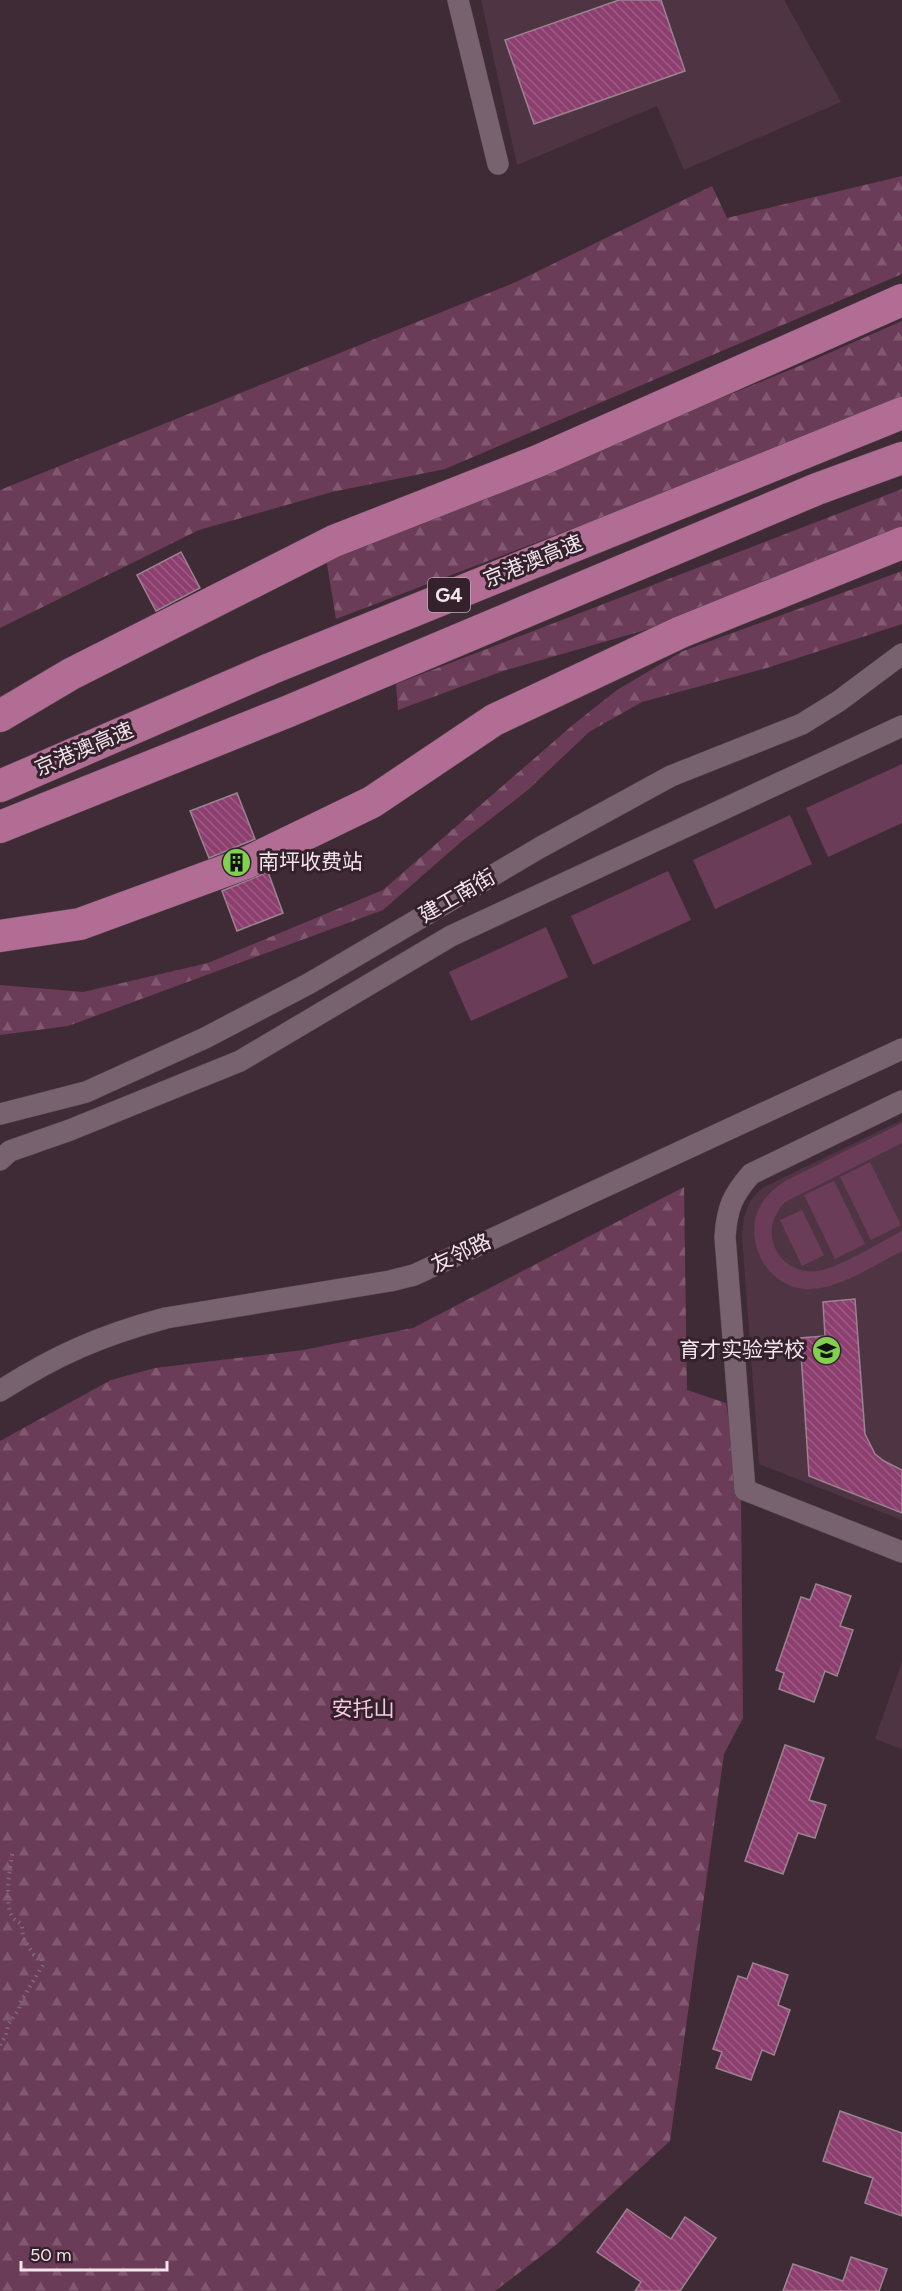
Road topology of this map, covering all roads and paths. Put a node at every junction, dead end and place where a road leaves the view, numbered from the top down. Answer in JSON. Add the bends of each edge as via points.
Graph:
{"nodes":[{"id":1,"x":458,"y":0,"type":"edge"},
{"id":2,"x":498,"y":164,"type":"dead end"},
{"id":3,"x":902,"y":300,"type":"edge"},
{"id":4,"x":902,"y":413,"type":"edge"},
{"id":5,"x":902,"y":458,"type":"edge"},
{"id":6,"x":902,"y":543,"type":"edge"},
{"id":7,"x":902,"y":654,"type":"edge"},
{"id":8,"x":0,"y":716,"type":"edge"},
{"id":9,"x":902,"y":726,"type":"edge"},
{"id":10,"x":0,"y":786,"type":"edge"},
{"id":11,"x":0,"y":828,"type":"edge"},
{"id":12,"x":0,"y":936,"type":"edge"},
{"id":13,"x":902,"y":1049,"type":"edge"},
{"id":14,"x":902,"y":1101,"type":"edge"},
{"id":15,"x":0,"y":1114,"type":"edge"},
{"id":16,"x":0,"y":1160,"type":"edge"},
{"id":17,"x":0,"y":1391,"type":"edge"},
{"id":18,"x":902,"y":1552,"type":"edge"},
{"id":19,"x":13,"y":1851,"type":"dead end"},
{"id":20,"x":0,"y":2045,"type":"edge"}],
"edges":[{"from":1,"to":2,"type":"street"},
{"from":3,"to":8,"type":"highway","via":[[538,461],[334,541],[71,674]]},
{"from":4,"to":10,"type":"highway","name":"京港澳高速","number":"G4","via":[[270,669]]},
{"from":5,"to":11,"type":"highway","name":"京港澳高速","number":"G4","via":[[817,489]]},
{"from":6,"to":12,"type":"highway","via":[[681,632],[494,720],[372,802],[246,863],[80,924]]},
{"from":7,"to":15,"type":"street","name":"建工南街","via":[[802,724],[671,777],[541,847],[310,983],[205,1038],[86,1092]]},
{"from":9,"to":16,"type":"street","via":[[451,936],[240,1061],[10,1151]]},
{"from":13,"to":17,"type":"street","name":"友邻路","via":[[414,1275],[166,1318],[116,1331],[60,1355]]},
{"from":14,"to":18,"type":"street","via":[[751,1174],[735,1192],[726,1213],[725,1237],[745,1490]]},
{"from":19,"to":20,"type":"path","via":[[8,1879],[9,1911],[22,1924],[23,1938],[34,1955],[41,1956],[43,1965]]}]}
